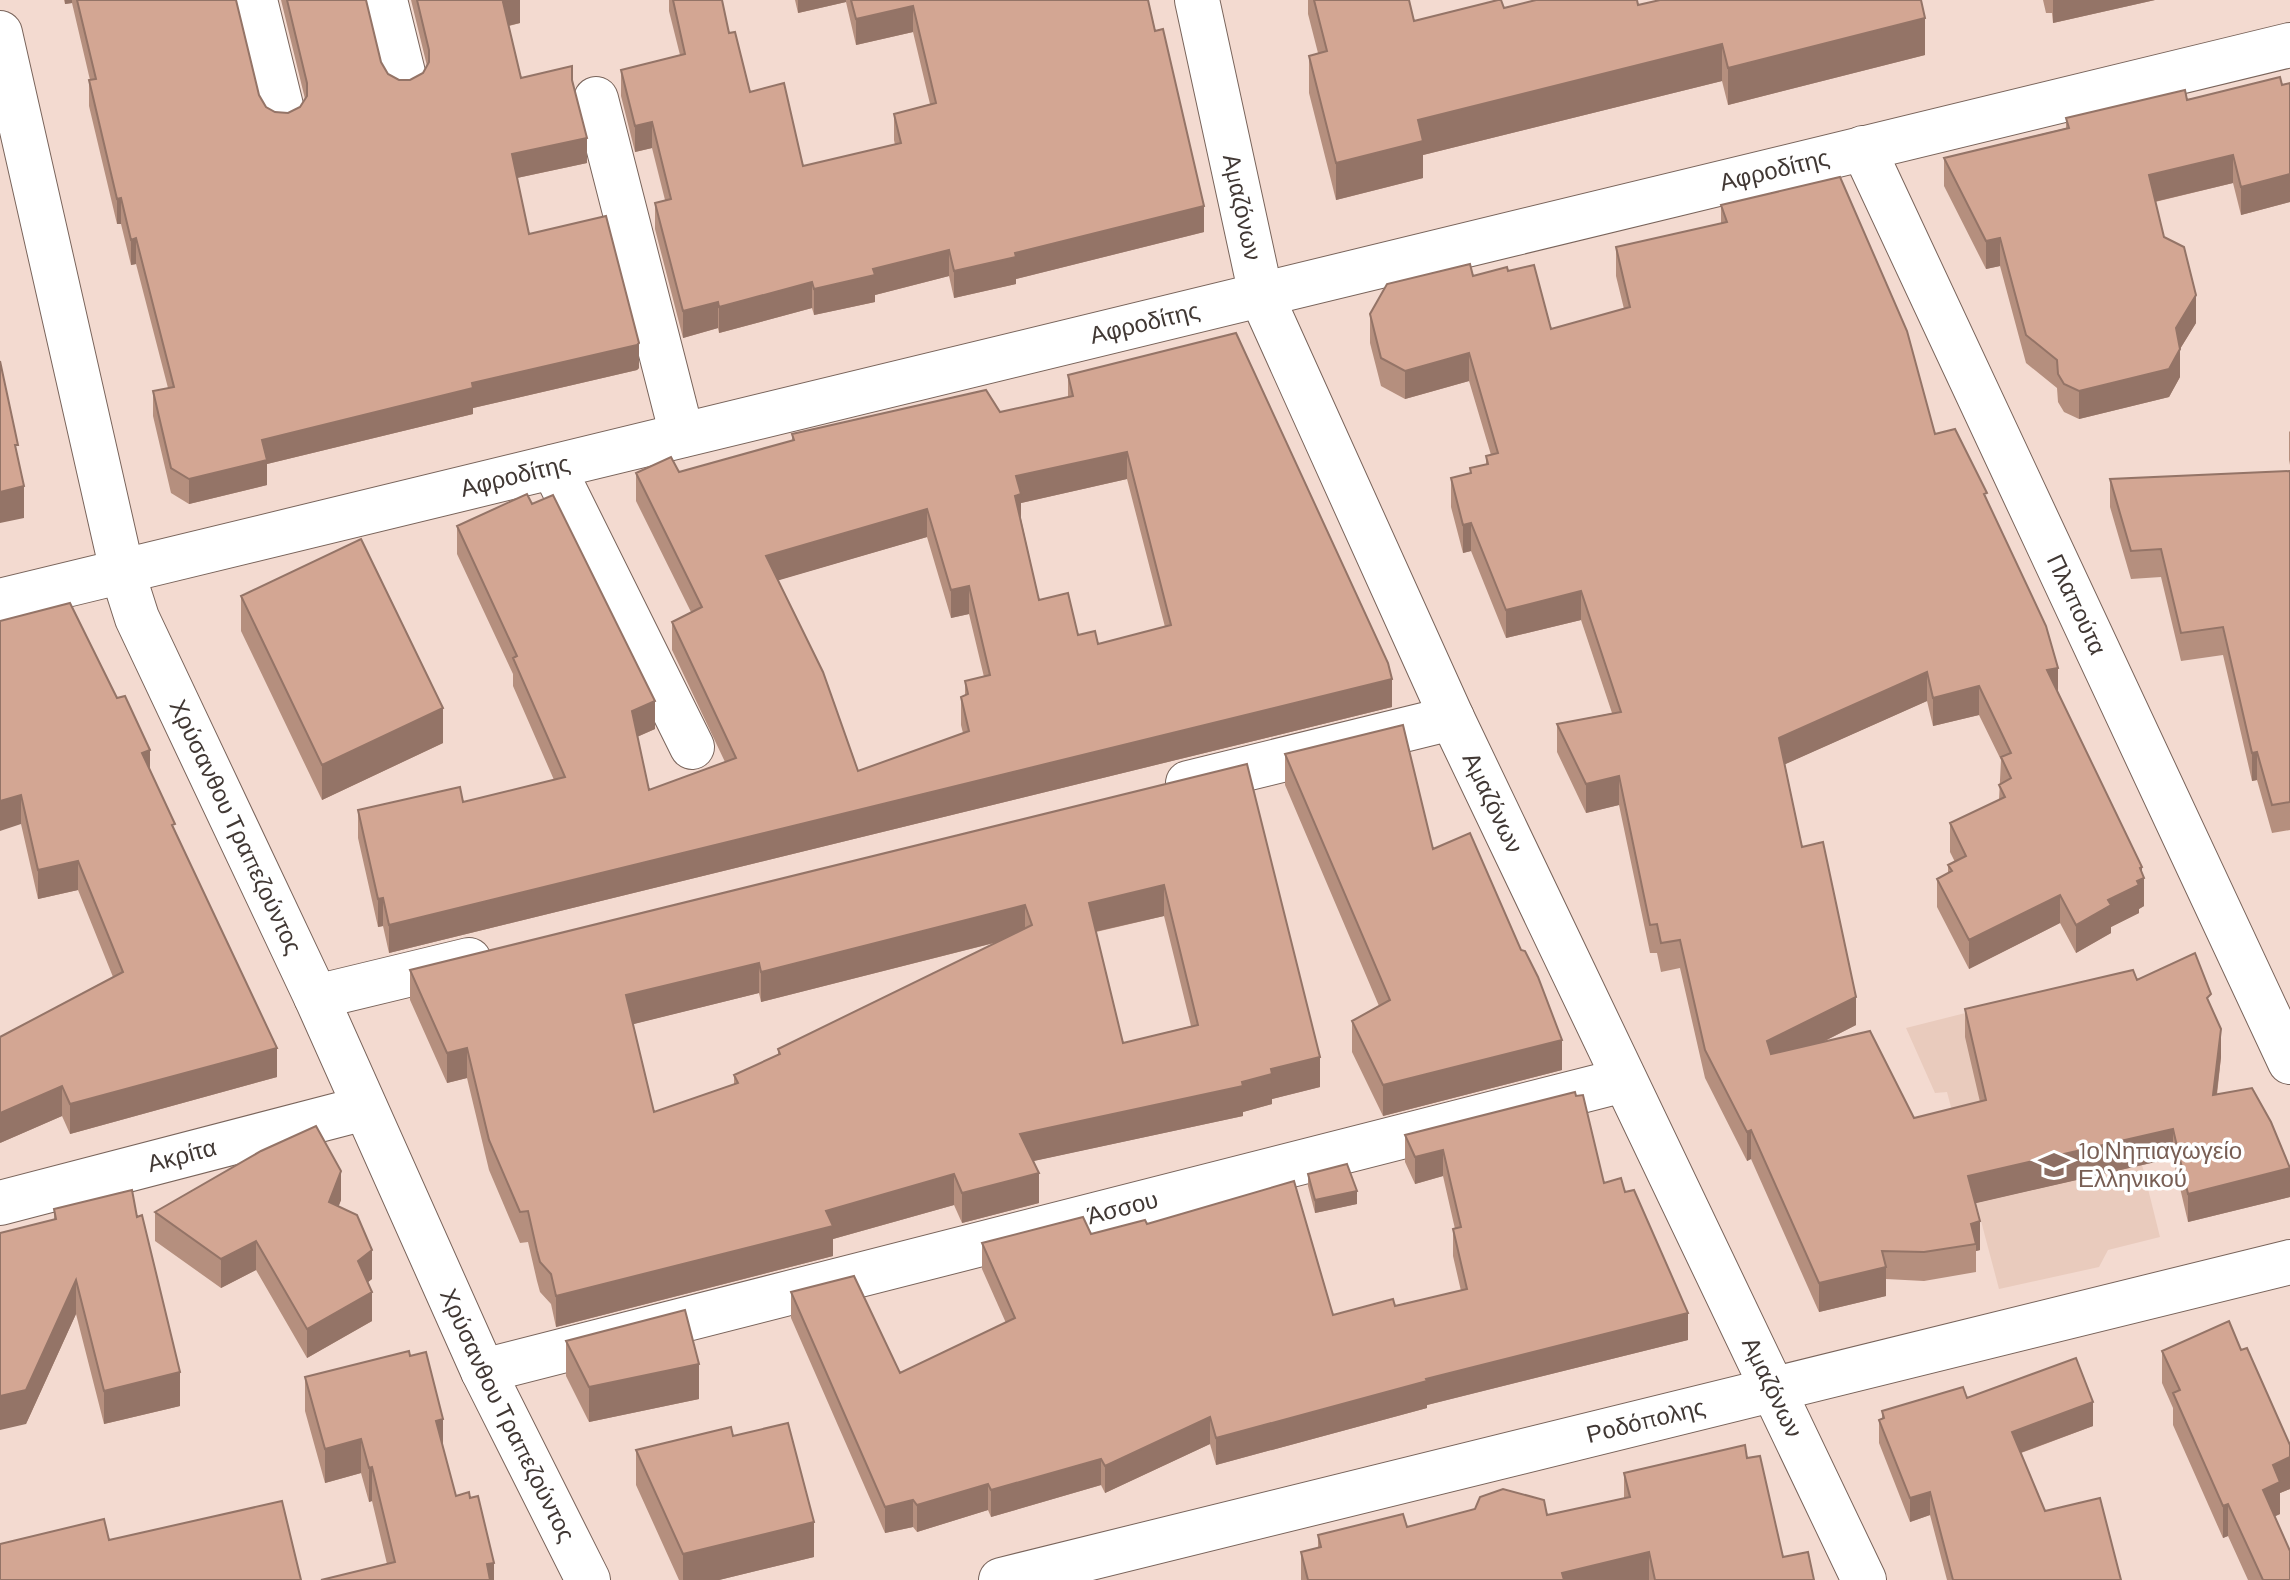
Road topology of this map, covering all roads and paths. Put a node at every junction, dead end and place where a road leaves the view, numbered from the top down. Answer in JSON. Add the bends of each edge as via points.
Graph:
{"nodes":[{"id":1,"x":255,"y":0,"type":"edge"},
{"id":2,"x":385,"y":0,"type":"edge"},
{"id":3,"x":1197,"y":0,"type":"edge"},
{"id":4,"x":0,"y":33,"type":"edge"},
{"id":5,"x":2290,"y":45,"type":"edge"},
{"id":6,"x":405,"y":81,"type":"edge"},
{"id":7,"x":596,"y":99,"type":"dead end"},
{"id":8,"x":283,"y":114,"type":"edge"},
{"id":9,"x":1863,"y":148,"type":"junction"},
{"id":10,"x":1261,"y":295,"type":"junction"},
{"id":11,"x":682,"y":435,"type":"junction"},
{"id":12,"x":553,"y":467,"type":"junction"},
{"id":13,"x":122,"y":571,"type":"junction"},
{"id":14,"x":0,"y":601,"type":"edge"},
{"id":15,"x":1452,"y":718,"type":"junction"},
{"id":16,"x":692,"y":747,"type":"dead end"},
{"id":17,"x":1145,"y":793,"type":"edge"},
{"id":18,"x":500,"y":952,"type":"edge"},
{"id":19,"x":316,"y":997,"type":"junction"},
{"id":20,"x":2290,"y":1062,"type":"edge"},
{"id":21,"x":1624,"y":1080,"type":"junction"},
{"id":22,"x":365,"y":1108,"type":"junction"},
{"id":23,"x":0,"y":1203,"type":"edge"},
{"id":24,"x":2290,"y":1262,"type":"edge"},
{"id":25,"x":483,"y":1371,"type":"junction"},
{"id":26,"x":1773,"y":1390,"type":"junction"},
{"id":27,"x":588,"y":1580,"type":"edge"},
{"id":28,"x":1001,"y":1580,"type":"edge"},
{"id":29,"x":1864,"y":1580,"type":"edge"}],
"edges":[{"from":1,"to":8,"type":"street"},
{"from":2,"to":6,"type":"street"},
{"from":3,"to":10,"type":"street","name":"Αμαζόνων"},
{"from":4,"to":13,"type":"street","name":"Χρύσανθου Τραπεζούντος"},
{"from":5,"to":9,"type":"street","name":"Αφροδίτης"},
{"from":7,"to":11,"type":"street"},
{"from":9,"to":10,"type":"street","name":"Αφροδίτης"},
{"from":9,"to":20,"type":"street","name":"Πλαπούτα"},
{"from":10,"to":11,"type":"street","name":"Αφροδίτης"},
{"from":10,"to":15,"type":"street","name":"Αμαζόνων"},
{"from":11,"to":12,"type":"street","name":"Αφροδίτης"},
{"from":12,"to":13,"type":"street","name":"Αφροδίτης"},
{"from":12,"to":16,"type":"street"},
{"from":13,"to":14,"type":"street","name":"Αφροδίτης"},
{"from":13,"to":19,"type":"street","name":"Χρύσανθου Τραπεζούντος","via":[[137,618]]},
{"from":15,"to":17,"type":"street"},
{"from":15,"to":21,"type":"street","name":"Αμαζόνων"},
{"from":18,"to":19,"type":"street"},
{"from":19,"to":22,"type":"street","name":"Χρύσανθου Τραπεζούντος"},
{"from":21,"to":25,"type":"street","name":"Άσσου"},
{"from":21,"to":26,"type":"street","name":"Αμαζόνων"},
{"from":22,"to":23,"type":"street","name":"Ακρίτα"},
{"from":22,"to":25,"type":"street","name":"Χρύσανθου Τραπεζούντος"},
{"from":24,"to":26,"type":"street","name":"Ροδόπολης"},
{"from":25,"to":27,"type":"street","name":"Χρύσανθου Τραπεζούντος"},
{"from":26,"to":28,"type":"street","name":"Ροδόπολης"},
{"from":26,"to":29,"type":"street","name":"Αμαζόνων"}]}
